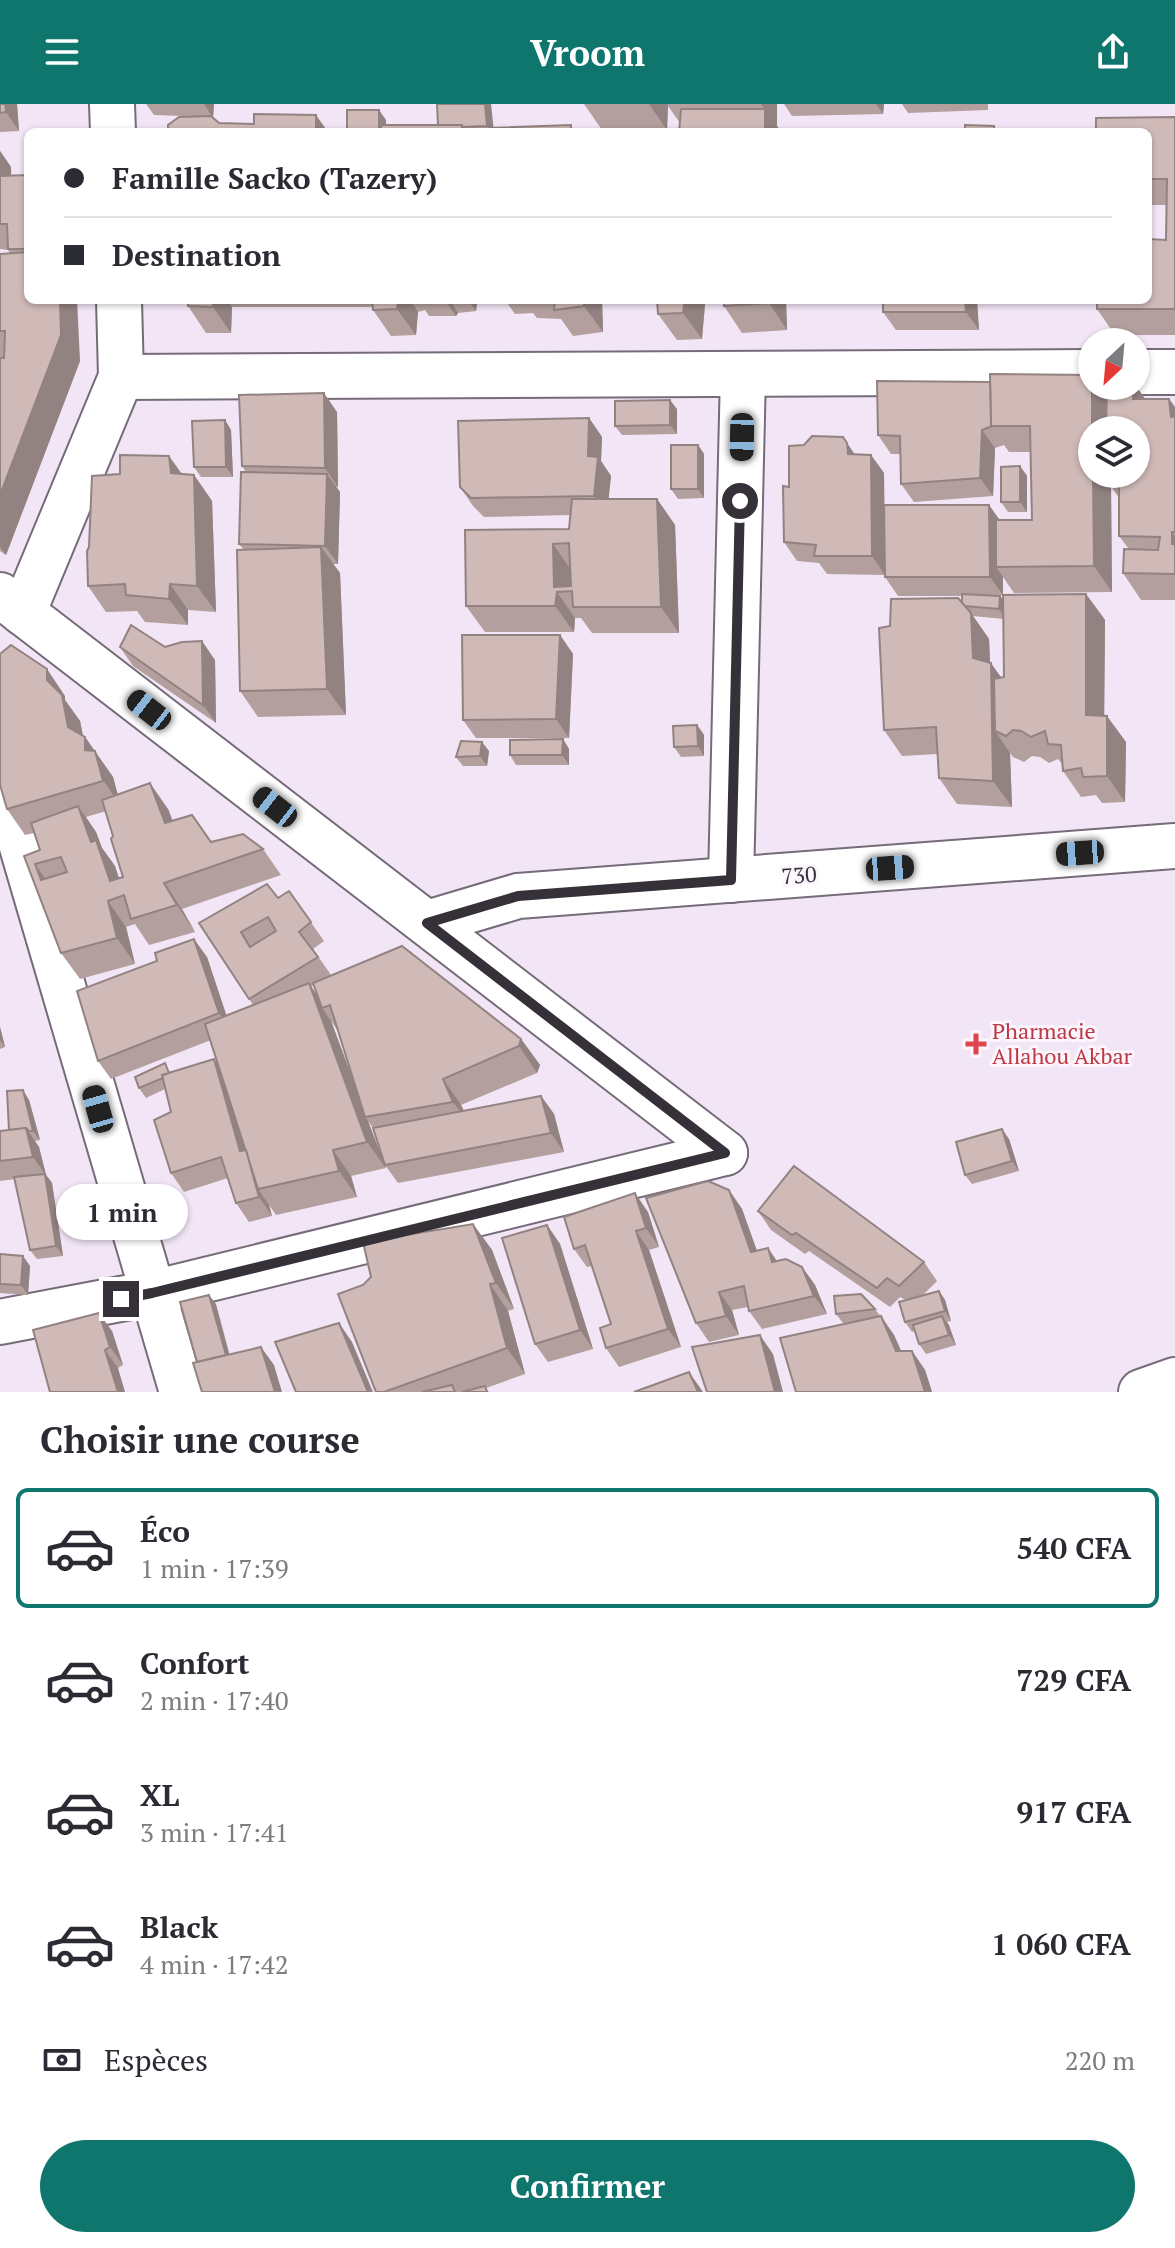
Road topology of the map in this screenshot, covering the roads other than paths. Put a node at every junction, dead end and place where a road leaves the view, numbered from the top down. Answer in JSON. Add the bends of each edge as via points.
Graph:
{"nodes":[{"id":1,"x":112,"y":104,"type":"edge"},
{"id":2,"x":113,"y":128,"type":"edge"},
{"id":3,"x":119,"y":304,"type":"edge"},
{"id":4,"x":1078,"y":372,"type":"edge"},
{"id":5,"x":1150,"y":372,"type":"edge"},
{"id":6,"x":1175,"y":372,"type":"edge"},
{"id":7,"x":743,"y":374,"type":"junction"},
{"id":8,"x":121,"y":377,"type":"junction"},
{"id":9,"x":12,"y":604,"type":"edge"},
{"id":10,"x":0,"y":772,"type":"edge"},
{"id":11,"x":1175,"y":846,"type":"edge"},
{"id":12,"x":731,"y":880,"type":"junction"},
{"id":13,"x":427,"y":923,"type":"junction"},
{"id":14,"x":152,"y":1293,"type":"junction"},
{"id":15,"x":0,"y":1322,"type":"edge"},
{"id":16,"x":1175,"y":1380,"type":"edge"},
{"id":17,"x":182,"y":1392,"type":"edge"},
{"id":18,"x":1141,"y":1392,"type":"edge"}],
"edges":[{"from":1,"to":2,"type":"street"},
{"from":3,"to":8,"type":"street"},
{"from":4,"to":7,"type":"street"},
{"from":5,"to":6,"type":"street"},
{"from":7,"to":8,"type":"street"},
{"from":7,"to":12,"type":"street"},
{"from":8,"to":9,"type":"street"},
{"from":9,"to":13,"type":"street"},
{"from":10,"to":14,"type":"street"},
{"from":11,"to":12,"type":"street","name":"730"},
{"from":12,"to":13,"type":"street","name":"730","via":[[518,896]]},
{"from":13,"to":14,"type":"street","via":[[725,1153]]},
{"from":14,"to":15,"type":"street"},
{"from":14,"to":17,"type":"street"},
{"from":16,"to":18,"type":"street"}]}
